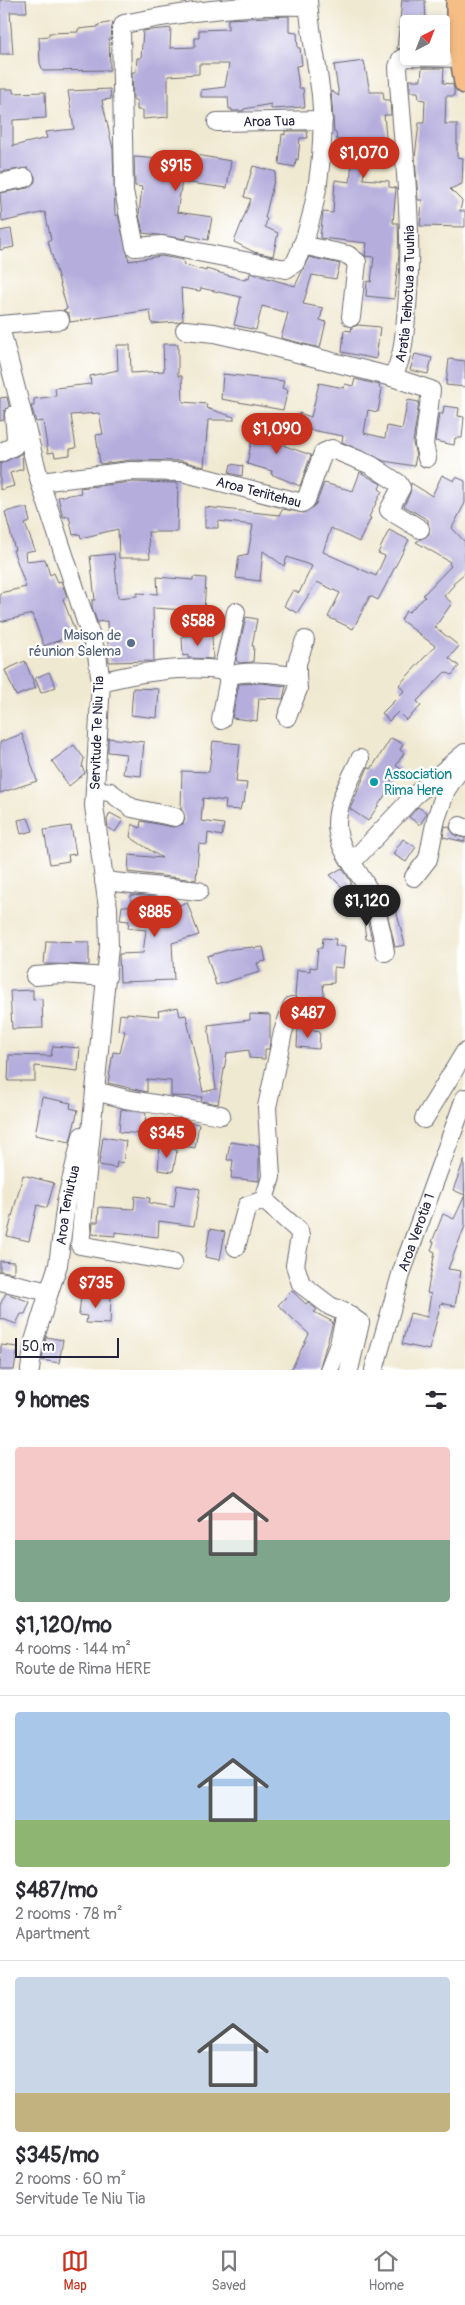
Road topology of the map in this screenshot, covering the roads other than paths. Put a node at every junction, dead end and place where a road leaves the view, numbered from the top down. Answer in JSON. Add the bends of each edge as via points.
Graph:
{"nodes":[{"id":1,"x":457,"y":0,"type":"edge"},
{"id":2,"x":308,"y":3,"type":"edge"},
{"id":3,"x":461,"y":58,"type":"junction"},
{"id":4,"x":465,"y":83,"type":"edge"},
{"id":5,"x":323,"y":120,"type":"junction"},
{"id":6,"x":217,"y":122,"type":"dead end"},
{"id":7,"x":25,"y":178,"type":"dead end"},
{"id":8,"x":0,"y":184,"type":"edge"},
{"id":9,"x":302,"y":245,"type":"junction"},
{"id":10,"x":351,"y":317,"type":"dead end"},
{"id":11,"x":60,"y":320,"type":"dead end"},
{"id":12,"x":0,"y":326,"type":"edge"},
{"id":13,"x":185,"y":330,"type":"dead end"},
{"id":14,"x":392,"y":377,"type":"junction"},
{"id":15,"x":19,"y":405,"type":"junction"},
{"id":16,"x":0,"y":453,"type":"edge"},
{"id":17,"x":427,"y":458,"type":"dead end"},
{"id":18,"x":40,"y":482,"type":"junction"},
{"id":19,"x":420,"y":529,"type":"dead end"},
{"id":20,"x":236,"y":612,"type":"dead end"},
{"id":21,"x":305,"y":640,"type":"dead end"},
{"id":22,"x":225,"y":674,"type":"junction"},
{"id":23,"x":297,"y":676,"type":"junction"},
{"id":24,"x":101,"y":682,"type":"junction"},
{"id":25,"x":287,"y":717,"type":"dead end"},
{"id":26,"x":222,"y":720,"type":"dead end"},
{"id":27,"x":465,"y":753,"type":"edge"},
{"id":28,"x":360,"y":759,"type":"dead end"},
{"id":29,"x":465,"y":766,"type":"edge"},
{"id":30,"x":95,"y":790,"type":"junction"},
{"id":31,"x":175,"y":816,"type":"dead end"},
{"id":32,"x":352,"y":862,"type":"junction"},
{"id":33,"x":414,"y":877,"type":"dead end"},
{"id":34,"x":104,"y":880,"type":"junction"},
{"id":35,"x":199,"y":891,"type":"dead end"},
{"id":36,"x":385,"y":952,"type":"dead end"},
{"id":37,"x":35,"y":976,"type":"dead end"},
{"id":38,"x":107,"y":977,"type":"junction"},
{"id":39,"x":292,"y":1006,"type":"dead end"},
{"id":40,"x":465,"y":1052,"type":"edge"},
{"id":41,"x":95,"y":1091,"type":"junction"},
{"id":42,"x":465,"y":1098,"type":"edge"},
{"id":43,"x":221,"y":1115,"type":"dead end"},
{"id":44,"x":424,"y":1119,"type":"dead end"},
{"id":45,"x":92,"y":1121,"type":"junction"},
{"id":46,"x":264,"y":1200,"type":"junction"},
{"id":47,"x":236,"y":1247,"type":"dead end"},
{"id":48,"x":173,"y":1262,"type":"dead end"},
{"id":49,"x":0,"y":1281,"type":"edge"},
{"id":50,"x":49,"y":1292,"type":"junction"},
{"id":51,"x":346,"y":1313,"type":"junction"},
{"id":52,"x":30,"y":1370,"type":"edge"},
{"id":53,"x":328,"y":1370,"type":"edge"},
{"id":54,"x":349,"y":1370,"type":"edge"},
{"id":55,"x":374,"y":1370,"type":"edge"}],
"edges":[{"from":1,"to":3,"type":"main road"},
{"from":2,"to":5,"type":"street"},
{"from":2,"to":9,"type":"street","via":[[229,8],[124,24],[121,30],[124,191],[135,247],[162,245],[286,270],[295,264]]},
{"from":3,"to":4,"type":"main road"},
{"from":3,"to":14,"type":"street","name":"Aratia Teihotua a Tuuhia","via":[[406,57],[401,59],[398,67],[410,215],[410,275],[402,352]]},
{"from":5,"to":6,"type":"street","name":"Aroa Tua"},
{"from":5,"to":9,"type":"street","via":[[317,181]]},
{"from":7,"to":8,"type":"street"},
{"from":9,"to":10,"type":"street","via":[[348,255],[356,262]]},
{"from":11,"to":12,"type":"street"},
{"from":12,"to":15,"type":"street","name":"Servitude Te Niu Tia"},
{"from":13,"to":14,"type":"street","name":"Aratia Teihotua a Tuuhia","via":[[214,333]]},
{"from":14,"to":17,"type":"street","via":[[431,390],[424,444]]},
{"from":15,"to":16,"type":"street","via":[[13,418],[14,446]]},
{"from":15,"to":18,"type":"street","name":"Servitude Te Niu Tia"},
{"from":18,"to":19,"type":"street","name":"Aroa Teriitehau","via":[[131,470],[182,472],[302,503],[306,500],[323,453],[332,449],[371,465],[398,484],[401,488],[389,510]]},
{"from":18,"to":24,"type":"street","name":"Servitude Te Niu Tia","via":[[91,635]]},
{"from":20,"to":22,"type":"street"},
{"from":21,"to":23,"type":"street","via":[[297,663]]},
{"from":22,"to":23,"type":"street"},
{"from":22,"to":24,"type":"street","via":[[204,669],[142,674]]},
{"from":22,"to":26,"type":"street","via":[[229,678]]},
{"from":23,"to":25,"type":"street","via":[[298,689]]},
{"from":24,"to":30,"type":"street","name":"Servitude Te Niu Tia"},
{"from":27,"to":32,"type":"street","via":[[415,795]]},
{"from":28,"to":32,"type":"street","via":[[343,796],[337,824],[339,838]]},
{"from":29,"to":33,"type":"street","via":[[446,790],[428,859]]},
{"from":30,"to":31,"type":"street","via":[[110,792],[132,808]]},
{"from":30,"to":34,"type":"street","name":"Servitude Te Niu Tia","via":[[94,806]]},
{"from":32,"to":36,"type":"street","via":[[369,891],[382,930]]},
{"from":34,"to":35,"type":"street"},
{"from":34,"to":38,"type":"street","name":"Servitude Te Niu Tia","via":[[109,940]]},
{"from":37,"to":38,"type":"street"},
{"from":38,"to":41,"type":"street","name":"Servitude Te Niu Tia"},
{"from":39,"to":46,"type":"street","via":[[267,1107],[271,1177]]},
{"from":40,"to":44,"type":"street"},
{"from":41,"to":43,"type":"street"},
{"from":41,"to":45,"type":"street","name":"Servitude Te Niu Tia"},
{"from":42,"to":55,"type":"street","name":"Aroa Verotia 1","via":[[408,1254]]},
{"from":45,"to":48,"type":"street","name":"Servitude Te Niu Tia","via":[[80,1245]]},
{"from":45,"to":50,"type":"street","name":"Aroa Teniutua","via":[[79,1143],[66,1202],[58,1265]]},
{"from":46,"to":47,"type":"street","via":[[247,1206]]},
{"from":46,"to":51,"type":"street","via":[[299,1231],[296,1265],[301,1284],[330,1306]]},
{"from":49,"to":50,"type":"street"},
{"from":50,"to":52,"type":"street","name":"Aroa Teniutua","via":[[34,1341]]},
{"from":51,"to":53,"type":"street","via":[[339,1344]]},
{"from":51,"to":54,"type":"street","via":[[360,1323]]}]}
